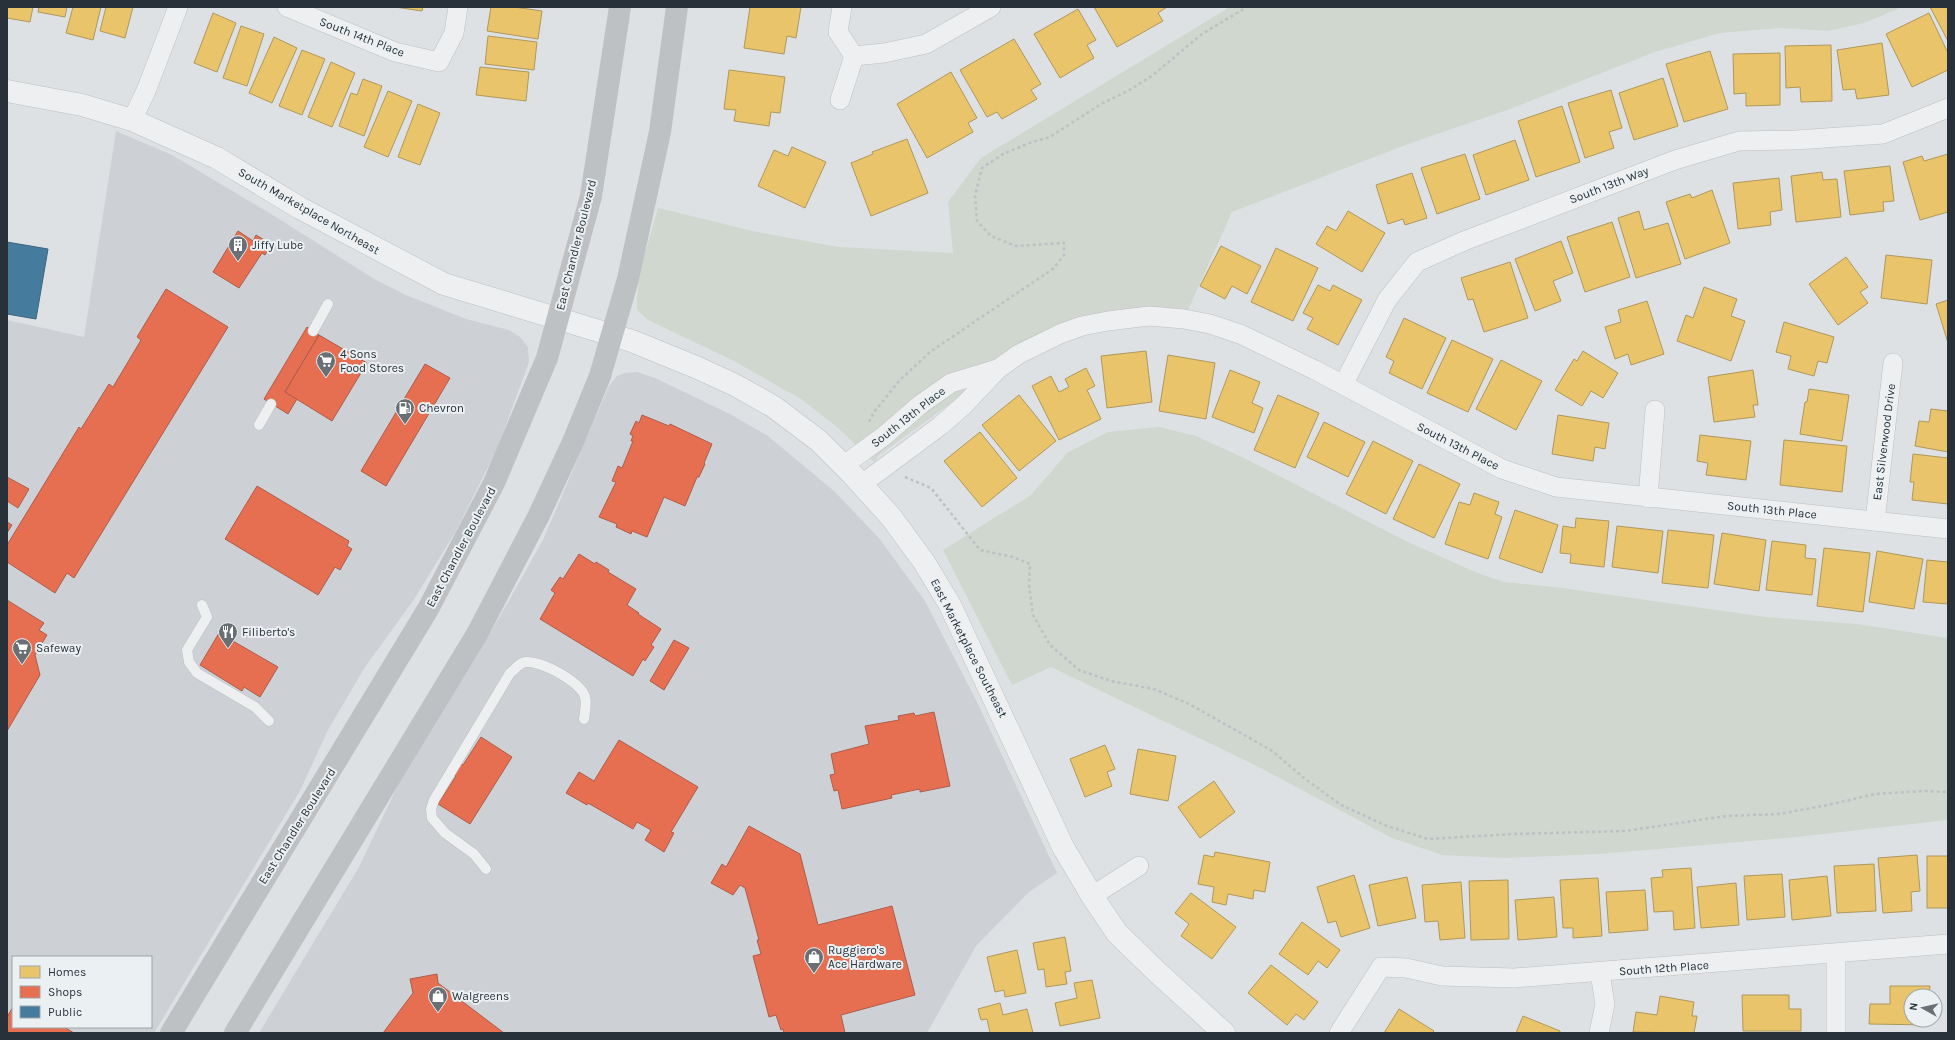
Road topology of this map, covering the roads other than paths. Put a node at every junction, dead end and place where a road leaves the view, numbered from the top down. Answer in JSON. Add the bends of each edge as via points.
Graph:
{"nodes":[{"id":1,"x":178,"y":7,"type":"edge"},
{"id":2,"x":287,"y":7,"type":"edge"},
{"id":3,"x":458,"y":7,"type":"edge"},
{"id":4,"x":620,"y":7,"type":"edge"},
{"id":5,"x":677,"y":7,"type":"edge"},
{"id":6,"x":842,"y":7,"type":"edge"},
{"id":7,"x":991,"y":7,"type":"edge"},
{"id":8,"x":854,"y":56,"type":"junction"},
{"id":9,"x":7,"y":91,"type":"edge"},
{"id":10,"x":840,"y":100,"type":"dead end"},
{"id":11,"x":1948,"y":108,"type":"edge"},
{"id":12,"x":132,"y":120,"type":"junction"},
{"id":13,"x":328,"y":304,"type":"dead end"},
{"id":14,"x":558,"y":319,"type":"junction"},
{"id":15,"x":313,"y":331,"type":"dead end"},
{"id":16,"x":612,"y":335,"type":"junction"},
{"id":17,"x":1893,"y":363,"type":"dead end"},
{"id":18,"x":998,"y":369,"type":"junction"},
{"id":19,"x":1343,"y":385,"type":"junction"},
{"id":20,"x":271,"y":404,"type":"dead end"},
{"id":21,"x":1655,"y":410,"type":"dead end"},
{"id":22,"x":259,"y":425,"type":"dead end"},
{"id":23,"x":844,"y":465,"type":"junction"},
{"id":24,"x":862,"y":484,"type":"junction"},
{"id":25,"x":1648,"y":498,"type":"junction"},
{"id":26,"x":1875,"y":521,"type":"junction"},
{"id":27,"x":1948,"y":529,"type":"edge"},
{"id":28,"x":202,"y":605,"type":"dead end"},
{"id":29,"x":584,"y":719,"type":"dead end"},
{"id":30,"x":270,"y":721,"type":"dead end"},
{"id":31,"x":1140,"y":866,"type":"dead end"},
{"id":32,"x":486,"y":869,"type":"dead end"},
{"id":33,"x":1092,"y":896,"type":"junction"},
{"id":34,"x":1948,"y":944,"type":"edge"},
{"id":35,"x":1836,"y":954,"type":"junction"},
{"id":36,"x":1600,"y":973,"type":"junction"},
{"id":37,"x":171,"y":1033,"type":"edge"},
{"id":38,"x":235,"y":1033,"type":"edge"},
{"id":39,"x":1224,"y":1033,"type":"edge"},
{"id":40,"x":1338,"y":1033,"type":"edge"},
{"id":41,"x":1599,"y":1033,"type":"edge"},
{"id":42,"x":1836,"y":1033,"type":"edge"}],
"edges":[{"from":1,"to":12,"type":"street","via":[[146,91]]},
{"from":2,"to":3,"type":"street","name":"South 14th Place","via":[[395,52],[439,62],[454,33]]},
{"from":4,"to":14,"type":"main road","name":"East Chandler Boulevard","via":[[591,196]]},
{"from":5,"to":16,"type":"main road","via":[[658,139],[628,279]]},
{"from":6,"to":8,"type":"street","via":[[838,32]]},
{"from":7,"to":8,"type":"street","via":[[926,44]]},
{"from":8,"to":10,"type":"street"},
{"from":9,"to":12,"type":"street","name":"South Marketplace Northeast","via":[[82,105]]},
{"from":11,"to":19,"type":"street","name":"South 13th Way","via":[[1883,134],[1739,141],[1675,160],[1464,241],[1417,262],[1386,300]]},
{"from":12,"to":14,"type":"street","name":"South Marketplace Northeast","via":[[217,158],[300,208],[444,284]]},
{"from":13,"to":15,"type":"lane"},
{"from":14,"to":16,"type":"street","name":"South Marketplace Northeast"},
{"from":14,"to":37,"type":"main road","name":"East Chandler Boulevard","via":[[547,358],[494,483],[428,609]]},
{"from":16,"to":23,"type":"street","name":"East Marketplace Southeast","via":[[735,385],[774,407],[819,440]]},
{"from":16,"to":38,"type":"main road","via":[[600,376],[573,442],[478,634]]},
{"from":17,"to":26,"type":"street","name":"East Silverwood Drive"},
{"from":18,"to":19,"type":"street","name":"South 13th Place","via":[[1019,354],[1082,326],[1133,318],[1167,317],[1210,324],[1240,334]]},
{"from":18,"to":23,"type":"street","name":"South 13th Place","via":[[951,383]]},
{"from":18,"to":24,"type":"street","name":"South 13th Place","via":[[964,405]]},
{"from":19,"to":25,"type":"street","name":"South 13th Place","via":[[1502,469],[1556,487]]},
{"from":20,"to":22,"type":"lane"},
{"from":21,"to":25,"type":"street"},
{"from":23,"to":24,"type":"street","name":"East Marketplace Southeast"},
{"from":24,"to":33,"type":"street","name":"East Marketplace Southeast","via":[[891,517],[924,562],[950,605],[1063,847]]},
{"from":25,"to":26,"type":"street","name":"South 13th Place"},
{"from":26,"to":27,"type":"street","name":"South 13th Place"},
{"from":28,"to":30,"type":"lane","via":[[207,618],[187,650],[189,662],[196,673],[255,707]]},
{"from":29,"to":32,"type":"lane","via":[[585,696],[578,686],[562,674],[537,663],[523,663],[510,673],[431,809],[432,818],[445,833],[474,854]]},
{"from":31,"to":33,"type":"street"},
{"from":33,"to":39,"type":"street","name":"East Marketplace Southeast","via":[[1117,932]]},
{"from":34,"to":35,"type":"street","name":"South 12th Place"},
{"from":35,"to":36,"type":"street","name":"South 12th Place"},
{"from":35,"to":42,"type":"street"},
{"from":36,"to":40,"type":"street","name":"South 12th Place","via":[[1514,978],[1442,976],[1406,968],[1381,967]]},
{"from":36,"to":41,"type":"street","via":[[1605,1004]]}]}
